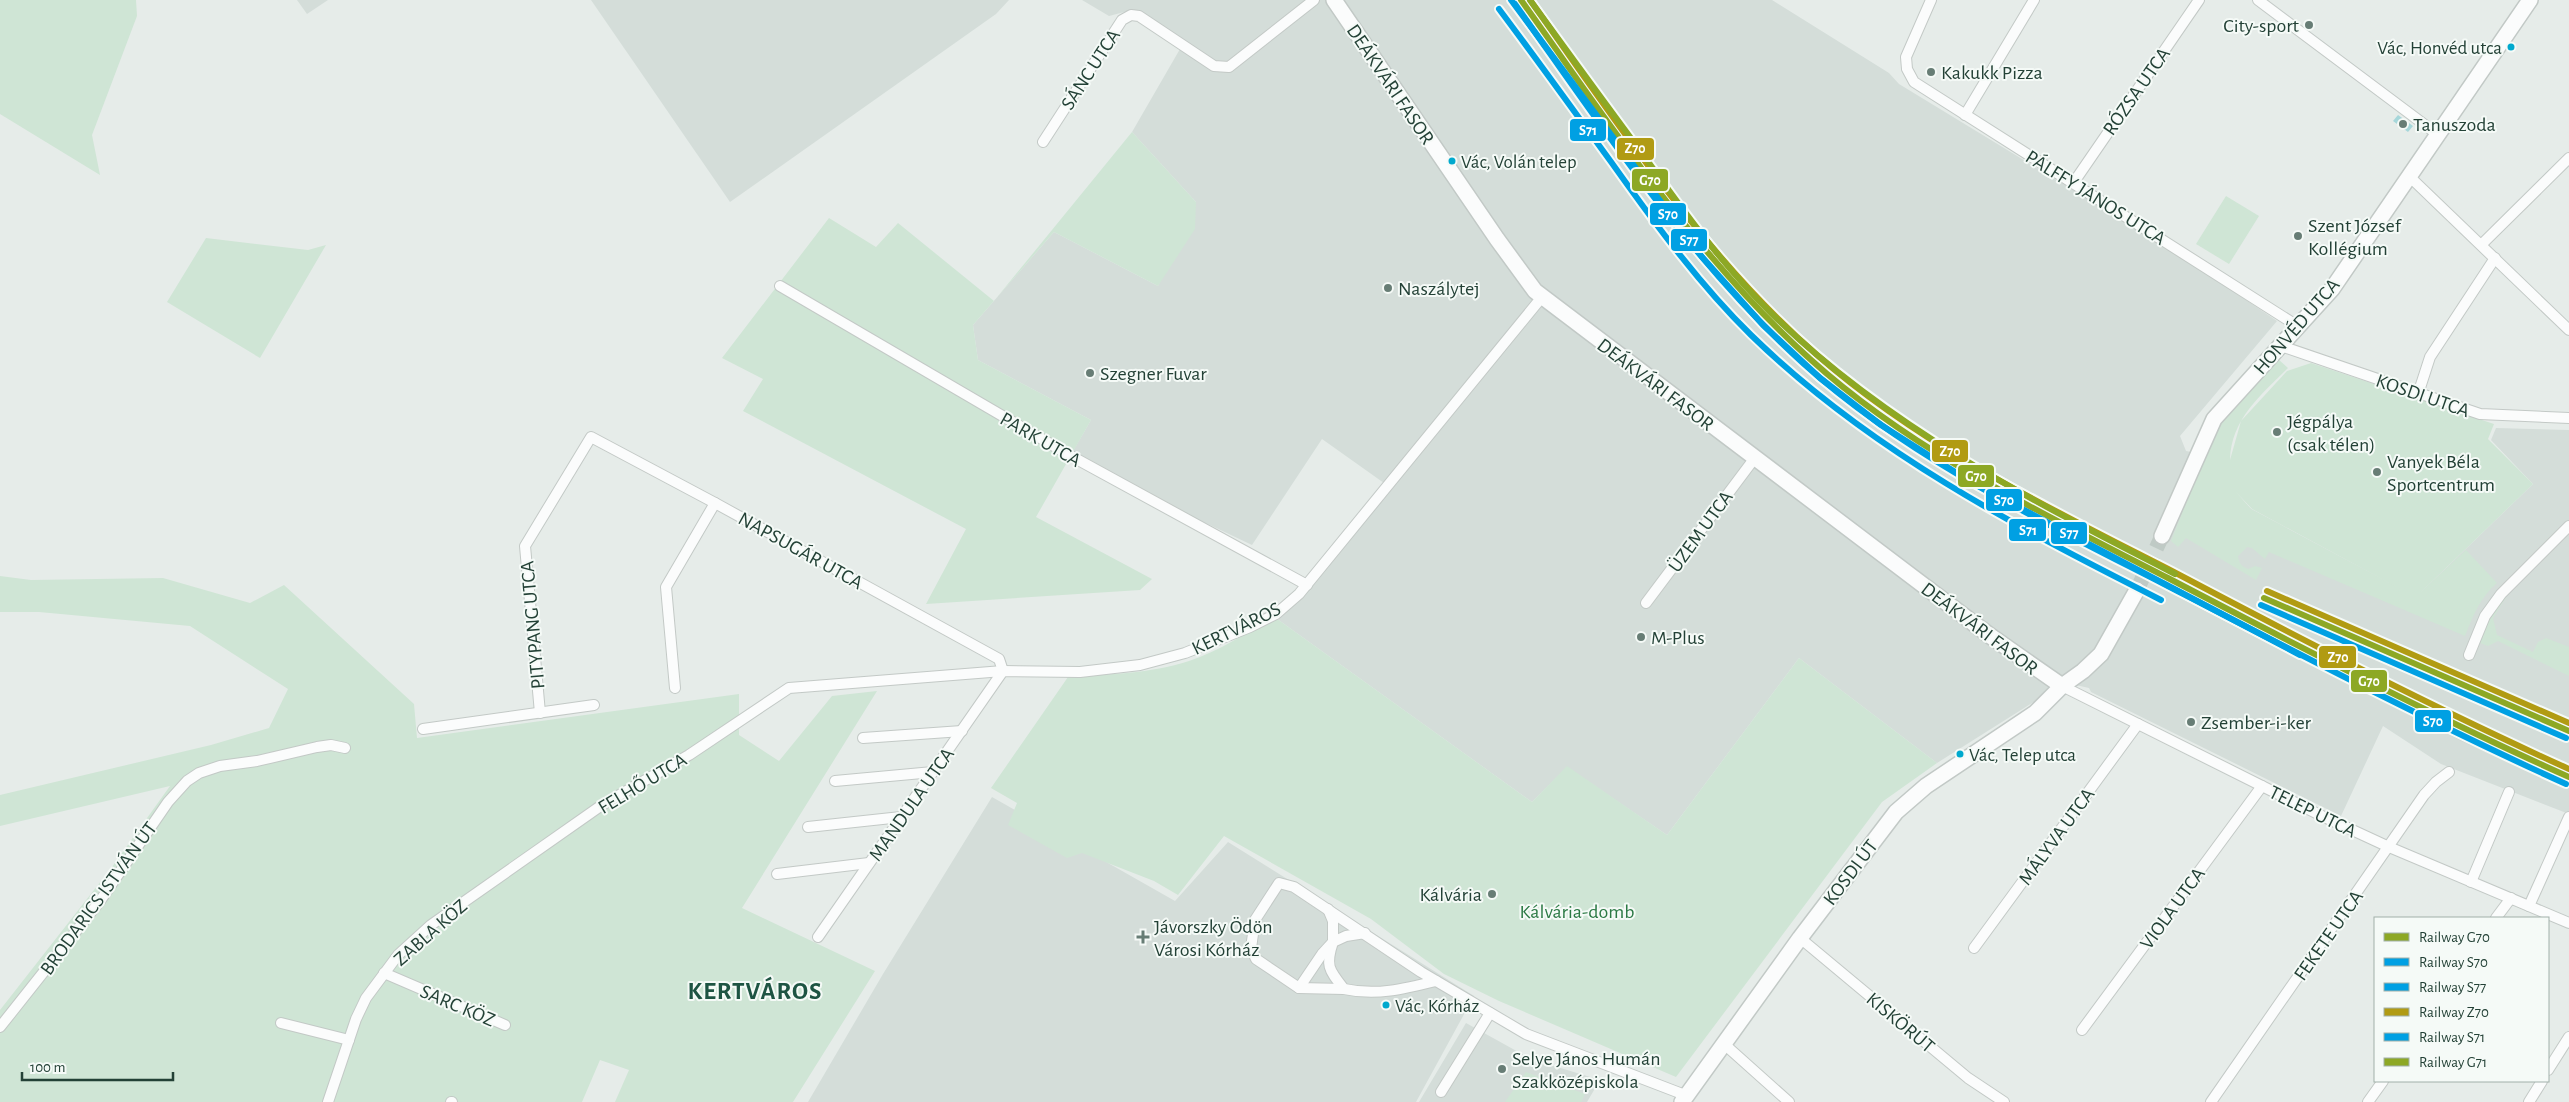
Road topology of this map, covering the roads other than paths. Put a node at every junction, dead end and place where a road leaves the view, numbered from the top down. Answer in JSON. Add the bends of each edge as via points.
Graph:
{"nodes":[{"id":1,"x":1314,"y":0,"type":"edge"},
{"id":2,"x":1334,"y":0,"type":"edge"},
{"id":3,"x":1931,"y":0,"type":"edge"},
{"id":4,"x":2034,"y":0,"type":"edge"},
{"id":5,"x":2199,"y":0,"type":"edge"},
{"id":6,"x":2258,"y":0,"type":"edge"},
{"id":7,"x":2530,"y":0,"type":"edge"},
{"id":8,"x":1965,"y":115,"type":"junction"},
{"id":9,"x":2437,"y":134,"type":"junction"},
{"id":10,"x":1043,"y":142,"type":"dead end"},
{"id":11,"x":2569,"y":158,"type":"edge"},
{"id":12,"x":2410,"y":177,"type":"junction"},
{"id":13,"x":2074,"y":182,"type":"junction"},
{"id":14,"x":2482,"y":244,"type":"junction"},
{"id":15,"x":2495,"y":258,"type":"junction"},
{"id":16,"x":780,"y":286,"type":"dead end"},
{"id":17,"x":1542,"y":297,"type":"junction"},
{"id":18,"x":2299,"y":327,"type":"junction"},
{"id":19,"x":2568,"y":327,"type":"edge"},
{"id":20,"x":2281,"y":346,"type":"junction"},
{"id":21,"x":2418,"y":394,"type":"junction"},
{"id":22,"x":2569,"y":418,"type":"edge"},
{"id":23,"x":591,"y":437,"type":"joint"},
{"id":24,"x":1754,"y":459,"type":"junction"},
{"id":25,"x":716,"y":502,"type":"junction"},
{"id":26,"x":2569,"y":526,"type":"edge"},
{"id":27,"x":2162,"y":536,"type":"tunnel mouth"},
{"id":28,"x":1307,"y":585,"type":"junction"},
{"id":29,"x":2138,"y":590,"type":"tunnel mouth"},
{"id":30,"x":1646,"y":603,"type":"dead end"},
{"id":31,"x":2468,"y":655,"type":"dead end"},
{"id":32,"x":1003,"y":671,"type":"junction"},
{"id":33,"x":2062,"y":686,"type":"junction"},
{"id":34,"x":675,"y":688,"type":"dead end"},
{"id":35,"x":789,"y":688,"type":"joint"},
{"id":36,"x":594,"y":705,"type":"dead end"},
{"id":37,"x":540,"y":712,"type":"junction"},
{"id":38,"x":2138,"y":724,"type":"junction"},
{"id":39,"x":423,"y":728,"type":"dead end"},
{"id":40,"x":962,"y":730,"type":"junction"},
{"id":41,"x":862,"y":738,"type":"dead end"},
{"id":42,"x":345,"y":748,"type":"dead end"},
{"id":43,"x":933,"y":772,"type":"junction"},
{"id":44,"x":2449,"y":772,"type":"dead end"},
{"id":45,"x":835,"y":781,"type":"dead end"},
{"id":46,"x":2262,"y":786,"type":"junction"},
{"id":47,"x":2510,"y":792,"type":"dead end"},
{"id":48,"x":901,"y":817,"type":"junction"},
{"id":49,"x":2569,"y":817,"type":"edge"},
{"id":50,"x":808,"y":827,"type":"dead end"},
{"id":51,"x":2389,"y":847,"type":"junction"},
{"id":52,"x":870,"y":863,"type":"junction"},
{"id":53,"x":777,"y":874,"type":"dead end"},
{"id":54,"x":495,"y":879,"type":"joint"},
{"id":55,"x":2471,"y":882,"type":"junction"},
{"id":56,"x":2511,"y":898,"type":"junction"},
{"id":57,"x":2529,"y":906,"type":"junction"},
{"id":58,"x":1328,"y":908,"type":"junction"},
{"id":59,"x":2497,"y":917,"type":"edge"},
{"id":60,"x":2569,"y":923,"type":"edge"},
{"id":61,"x":1365,"y":933,"type":"junction"},
{"id":62,"x":818,"y":937,"type":"dead end"},
{"id":63,"x":1800,"y":938,"type":"junction"},
{"id":64,"x":1333,"y":942,"type":"junction"},
{"id":65,"x":1974,"y":948,"type":"dead end"},
{"id":66,"x":384,"y":973,"type":"junction"},
{"id":67,"x":1436,"y":981,"type":"junction"},
{"id":68,"x":1299,"y":988,"type":"junction"},
{"id":69,"x":1344,"y":989,"type":"junction"},
{"id":70,"x":1490,"y":1013,"type":"junction"},
{"id":71,"x":281,"y":1023,"type":"dead end"},
{"id":72,"x":505,"y":1025,"type":"dead end"},
{"id":73,"x":0,"y":1027,"type":"edge"},
{"id":74,"x":2082,"y":1030,"type":"dead end"},
{"id":75,"x":2569,"y":1037,"type":"edge"},
{"id":76,"x":349,"y":1040,"type":"junction"},
{"id":77,"x":1724,"y":1043,"type":"junction"},
{"id":78,"x":2549,"y":1068,"type":"edge"},
{"id":79,"x":2382,"y":1082,"type":"edge"},
{"id":80,"x":2541,"y":1082,"type":"edge"},
{"id":81,"x":1441,"y":1092,"type":"dead end"},
{"id":82,"x":1684,"y":1098,"type":"edge"},
{"id":83,"x":328,"y":1102,"type":"edge"},
{"id":84,"x":1789,"y":1102,"type":"edge"},
{"id":85,"x":2004,"y":1102,"type":"edge"},
{"id":86,"x":2211,"y":1102,"type":"edge"},
{"id":87,"x":2368,"y":1102,"type":"edge"},
{"id":88,"x":2530,"y":1102,"type":"edge"}],
"edges":[{"from":1,"to":10,"type":"street","name":"SÁNC UTCA","via":[[1224,69],[1214,66],[1139,16],[1131,15],[1122,20]]},
{"from":2,"to":17,"type":"street","name":"DEÁKVÁRI FASOR","via":[[1497,239]]},
{"from":3,"to":8,"type":"street","name":"PÁLFFY JÁNOS UTCA","via":[[1906,57],[1907,69],[1914,82]]},
{"from":4,"to":8,"type":"street"},
{"from":5,"to":13,"type":"street","name":"RÓZSA UTCA"},
{"from":6,"to":9,"type":"street"},
{"from":7,"to":9,"type":"street","name":"HONVÉD UTCA"},
{"from":8,"to":13,"type":"street","name":"PÁLFFY JÁNOS UTCA"},
{"from":9,"to":12,"type":"street","name":"HONVÉD UTCA"},
{"from":11,"to":14,"type":"street"},
{"from":12,"to":14,"type":"street"},
{"from":12,"to":18,"type":"street","name":"HONVÉD UTCA","via":[[2332,289]]},
{"from":13,"to":18,"type":"street","name":"PÁLFFY JÁNOS UTCA"},
{"from":14,"to":15,"type":"street"},
{"from":15,"to":19,"type":"street"},
{"from":15,"to":21,"type":"street","via":[[2430,357]]},
{"from":16,"to":28,"type":"street","name":"PARK UTCA","via":[[1071,456]]},
{"from":17,"to":24,"type":"street","name":"DEÁKVÁRI FASOR"},
{"from":17,"to":28,"type":"street","name":"KERTVÁROS"},
{"from":18,"to":20,"type":"street","name":"HONVÉD UTCA"},
{"from":20,"to":21,"type":"street","name":"KOSDI UTCA"},
{"from":20,"to":27,"type":"street","name":"HONVÉD UTCA","via":[[2214,419]]},
{"from":21,"to":22,"type":"street","name":"KOSDI UTCA","via":[[2480,414]]},
{"from":23,"to":25,"type":"street","name":"NAPSUGÁR UTCA"},
{"from":23,"to":37,"type":"street","name":"PITYPANG UTCA","via":[[525,546]]},
{"from":24,"to":30,"type":"street","name":"ÜZEM UTCA"},
{"from":24,"to":33,"type":"street","name":"DEÁKVÁRI FASOR","via":[[2028,665]]},
{"from":25,"to":32,"type":"street","name":"NAPSUGÁR UTCA","via":[[998,659]]},
{"from":25,"to":34,"type":"street","via":[[666,587]]},
{"from":26,"to":31,"type":"street","via":[[2501,594],[2485,616]]},
{"from":28,"to":32,"type":"street","name":"KERTVÁROS","via":[[1276,614],[1185,653],[1140,665],[1099,671]]},
{"from":29,"to":33,"type":"street","via":[[2101,654]]},
{"from":32,"to":35,"type":"street","name":"KERTVÁROS"},
{"from":32,"to":40,"type":"street","name":"MANDULA UTCA"},
{"from":33,"to":38,"type":"street","name":"TELEP UTCA"},
{"from":33,"to":63,"type":"street","name":"KOSDI ÚT","via":[[2034,713],[1926,786],[1896,812]]},
{"from":35,"to":54,"type":"street","name":"FELHŐ UTCA","via":[[689,755],[602,806]]},
{"from":36,"to":37,"type":"street"},
{"from":37,"to":39,"type":"street"},
{"from":38,"to":46,"type":"street","name":"TELEP UTCA"},
{"from":38,"to":65,"type":"street","name":"MÁLYVA UTCA"},
{"from":40,"to":41,"type":"street"},
{"from":40,"to":43,"type":"street","name":"MANDULA UTCA"},
{"from":42,"to":73,"type":"street","name":"BRODARICS ISTVÁN ÚT","via":[[317,747],[220,766],[186,781],[100,901]]},
{"from":43,"to":45,"type":"street"},
{"from":43,"to":48,"type":"street","name":"MANDULA UTCA"},
{"from":44,"to":51,"type":"street","name":"FEKETE UTCA","via":[[2424,795]]},
{"from":46,"to":51,"type":"street","name":"TELEP UTCA"},
{"from":46,"to":74,"type":"street","name":"VIOLA UTCA"},
{"from":47,"to":55,"type":"street"},
{"from":48,"to":50,"type":"street"},
{"from":48,"to":52,"type":"street","name":"MANDULA UTCA"},
{"from":49,"to":57,"type":"street"},
{"from":51,"to":55,"type":"street","name":"TELEP UTCA"},
{"from":51,"to":86,"type":"street","name":"FEKETE UTCA"},
{"from":52,"to":53,"type":"street"},
{"from":52,"to":62,"type":"street","name":"MANDULA UTCA"},
{"from":54,"to":66,"type":"street","name":"ZABLA KÖZ","via":[[431,925],[398,955]]},
{"from":55,"to":56,"type":"street","name":"TELEP UTCA"},
{"from":56,"to":57,"type":"street","name":"TELEP UTCA"},
{"from":56,"to":59,"type":"street"},
{"from":57,"to":60,"type":"street","name":"TELEP UTCA"},
{"from":58,"to":61,"type":"street"},
{"from":58,"to":64,"type":"street","via":[[1333,921]]},
{"from":58,"to":68,"type":"street","via":[[1294,887],[1279,883],[1255,920],[1251,948],[1256,959]]},
{"from":61,"to":64,"type":"street"},
{"from":61,"to":67,"type":"street"},
{"from":63,"to":77,"type":"street","name":"KOSDI ÚT"},
{"from":63,"to":85,"type":"street","name":"KISKÖRÚT","via":[[1968,1078]]},
{"from":64,"to":68,"type":"street"},
{"from":64,"to":69,"type":"street","via":[[1328,969]]},
{"from":66,"to":72,"type":"street","name":"SARC KÖZ"},
{"from":66,"to":76,"type":"street","name":"ZABLA KÖZ","via":[[366,998]]},
{"from":67,"to":69,"type":"street","via":[[1366,994]]},
{"from":67,"to":70,"type":"street"},
{"from":68,"to":69,"type":"street"},
{"from":70,"to":81,"type":"street"},
{"from":70,"to":82,"type":"street","via":[[1544,1042]]},
{"from":71,"to":76,"type":"street"},
{"from":75,"to":78,"type":"street"},
{"from":76,"to":83,"type":"street","name":"ZABLA KÖZ"},
{"from":77,"to":82,"type":"street","name":"KOSDI ÚT"},
{"from":77,"to":84,"type":"street"},
{"from":79,"to":87,"type":"street"},
{"from":80,"to":88,"type":"street"}]}
